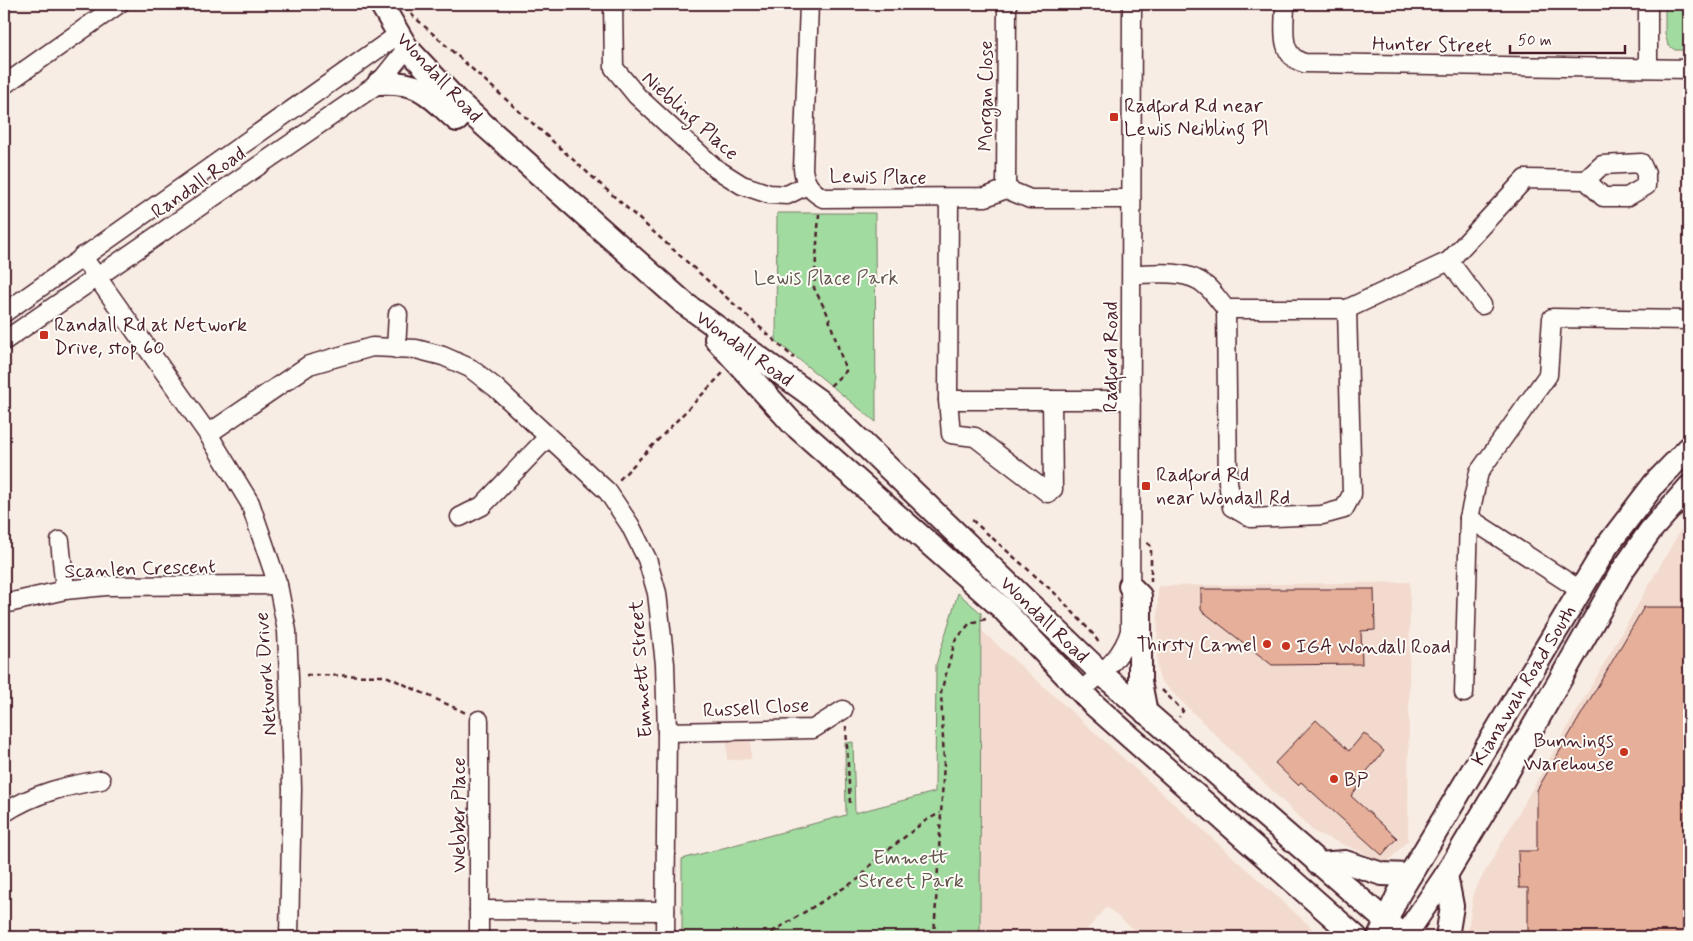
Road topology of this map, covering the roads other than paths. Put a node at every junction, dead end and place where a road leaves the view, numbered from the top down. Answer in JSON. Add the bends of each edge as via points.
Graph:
{"nodes":[{"id":1,"x":119,"y":4,"type":"edge"},
{"id":2,"x":381,"y":4,"type":"edge"},
{"id":3,"x":613,"y":4,"type":"edge"},
{"id":4,"x":809,"y":4,"type":"edge"},
{"id":5,"x":1007,"y":4,"type":"edge"},
{"id":6,"x":1132,"y":4,"type":"edge"},
{"id":7,"x":1285,"y":4,"type":"edge"},
{"id":8,"x":1648,"y":4,"type":"edge"},
{"id":9,"x":403,"y":41,"type":"junction"},
{"id":10,"x":1648,"y":68,"type":"junction"},
{"id":11,"x":1689,"y":69,"type":"edge"},
{"id":12,"x":379,"y":83,"type":"junction"},
{"id":13,"x":4,"y":85,"type":"edge"},
{"id":14,"x":512,"y":150,"type":"junction"},
{"id":15,"x":1586,"y":180,"type":"dead end"},
{"id":16,"x":807,"y":185,"type":"junction"},
{"id":17,"x":1006,"y":189,"type":"junction"},
{"id":18,"x":949,"y":198,"type":"junction"},
{"id":19,"x":1132,"y":199,"type":"junction"},
{"id":20,"x":82,"y":256,"type":"junction"},
{"id":21,"x":1449,"y":261,"type":"junction"},
{"id":22,"x":1132,"y":274,"type":"junction"},
{"id":23,"x":97,"y":278,"type":"junction"},
{"id":24,"x":685,"y":304,"type":"junction"},
{"id":25,"x":1482,"y":305,"type":"dead end"},
{"id":26,"x":1226,"y":309,"type":"junction"},
{"id":27,"x":1347,"y":309,"type":"junction"},
{"id":28,"x":4,"y":313,"type":"edge"},
{"id":29,"x":398,"y":314,"type":"dead end"},
{"id":30,"x":1689,"y":320,"type":"edge"},
{"id":31,"x":4,"y":341,"type":"edge"},
{"id":32,"x":396,"y":348,"type":"junction"},
{"id":33,"x":818,"y":391,"type":"junction"},
{"id":34,"x":948,"y":400,"type":"junction"},
{"id":35,"x":1052,"y":400,"type":"junction"},
{"id":36,"x":1131,"y":400,"type":"junction"},
{"id":37,"x":792,"y":423,"type":"junction"},
{"id":38,"x":208,"y":434,"type":"junction"},
{"id":39,"x":548,"y":437,"type":"junction"},
{"id":40,"x":1689,"y":448,"type":"edge"},
{"id":41,"x":1689,"y":487,"type":"edge"},
{"id":42,"x":460,"y":517,"type":"dead end"},
{"id":43,"x":1469,"y":518,"type":"junction"},
{"id":44,"x":60,"y":541,"type":"dead end"},
{"id":45,"x":278,"y":585,"type":"junction"},
{"id":46,"x":1130,"y":586,"type":"junction"},
{"id":47,"x":65,"y":590,"type":"junction"},
{"id":48,"x":1580,"y":590,"type":"junction"},
{"id":49,"x":4,"y":604,"type":"edge"},
{"id":50,"x":1101,"y":673,"type":"junction"},
{"id":51,"x":1081,"y":691,"type":"junction"},
{"id":52,"x":1464,"y":693,"type":"dead end"},
{"id":53,"x":842,"y":710,"type":"road end"},
{"id":54,"x":1146,"y":713,"type":"junction"},
{"id":55,"x":479,"y":720,"type":"road end"},
{"id":56,"x":667,"y":732,"type":"junction"},
{"id":57,"x":101,"y":780,"type":"dead end"},
{"id":58,"x":4,"y":812,"type":"edge"},
{"id":59,"x":1318,"y":864,"type":"junction"},
{"id":60,"x":1410,"y":875,"type":"junction"},
{"id":61,"x":1446,"y":875,"type":"junction"},
{"id":62,"x":479,"y":910,"type":"junction"},
{"id":63,"x":665,"y":910,"type":"junction"},
{"id":64,"x":1382,"y":930,"type":"edge"},
{"id":65,"x":289,"y":937,"type":"edge"},
{"id":66,"x":479,"y":937,"type":"edge"},
{"id":67,"x":665,"y":937,"type":"edge"},
{"id":68,"x":1356,"y":937,"type":"edge"},
{"id":69,"x":1404,"y":937,"type":"edge"},
{"id":70,"x":1447,"y":937,"type":"edge"}],
"edges":[{"from":1,"to":13,"type":"street"},
{"from":2,"to":9,"type":"main road","name":"Wondall Road"},
{"from":3,"to":16,"type":"street","name":"Niebling Place","via":[[614,68],[637,96],[715,168],[742,185],[769,194],[787,194]]},
{"from":4,"to":16,"type":"street","name":"Lewis Place","via":[[803,170]]},
{"from":5,"to":17,"type":"street","name":"Morgan Close"},
{"from":6,"to":19,"type":"street","name":"Radford Road"},
{"from":7,"to":10,"type":"street","name":"Hunter Street","via":[[1287,54],[1294,61],[1304,63]]},
{"from":8,"to":10,"type":"street"},
{"from":9,"to":12,"type":"street","name":"Randall Road"},
{"from":9,"to":14,"type":"main road","name":"Wondall Road","via":[[456,100]]},
{"from":9,"to":20,"type":"street","name":"Randall Road"},
{"from":10,"to":11,"type":"street","name":"Hunter Street"},
{"from":12,"to":14,"type":"main road","via":[[406,83],[422,89],[495,154]]},
{"from":12,"to":23,"type":"street","name":"Randall Road"},
{"from":14,"to":24,"type":"main road","name":"Wondall Road"},
{"from":15,"to":21,"type":"street","via":[[1525,179]]},
{"from":16,"to":18,"type":"street","name":"Lewis Place","via":[[823,198]]},
{"from":17,"to":18,"type":"street","name":"Lewis Place","via":[[986,197]]},
{"from":17,"to":19,"type":"street","via":[[1030,198]]},
{"from":18,"to":34,"type":"street"},
{"from":19,"to":22,"type":"street","name":"Radford Road"},
{"from":20,"to":23,"type":"street","name":"Network Drive"},
{"from":20,"to":28,"type":"street","name":"Randall Road"},
{"from":21,"to":25,"type":"street"},
{"from":21,"to":27,"type":"street"},
{"from":22,"to":26,"type":"street","via":[[1194,278],[1206,285]]},
{"from":22,"to":36,"type":"street","name":"Radford Road"},
{"from":23,"to":31,"type":"street","name":"Randall Road"},
{"from":23,"to":38,"type":"street","name":"Network Drive"},
{"from":24,"to":33,"type":"main road","name":"Wondall Road"},
{"from":24,"to":37,"type":"main road","name":"Wondall Road"},
{"from":26,"to":27,"type":"street"},
{"from":26,"to":27,"type":"street","via":[[1228,482],[1232,507],[1251,518],[1322,515],[1344,509],[1352,494]]},
{"from":29,"to":32,"type":"street"},
{"from":30,"to":43,"type":"street","via":[[1552,318],[1548,376],[1479,472]]},
{"from":32,"to":38,"type":"street","name":"Emmett Street","via":[[372,348],[309,364]]},
{"from":32,"to":39,"type":"street","name":"Emmett Street","via":[[443,356],[470,368]]},
{"from":33,"to":37,"type":"main road","via":[[799,405]]},
{"from":33,"to":50,"type":"main road","name":"Wondall Road"},
{"from":34,"to":35,"type":"street"},
{"from":34,"to":35,"type":"street","via":[[951,434],[975,437],[1046,493],[1053,489]]},
{"from":35,"to":36,"type":"street"},
{"from":36,"to":46,"type":"street","name":"Radford Road"},
{"from":37,"to":51,"type":"main road","name":"Wondall Road","via":[[1001,607]]},
{"from":38,"to":45,"type":"street","name":"Network Drive","via":[[250,503]]},
{"from":39,"to":42,"type":"street","via":[[482,506]]},
{"from":39,"to":56,"type":"street","name":"Emmett Street","via":[[608,492],[647,559],[657,593],[665,664]]},
{"from":40,"to":48,"type":"main road","name":"Kianawah Road South","via":[[1630,515]]},
{"from":41,"to":61,"type":"main road","name":"Kianawah Road South","via":[[1650,531],[1622,571]]},
{"from":43,"to":48,"type":"street"},
{"from":43,"to":52,"type":"street"},
{"from":44,"to":47,"type":"street"},
{"from":45,"to":47,"type":"street","name":"Scanlen Crescent","via":[[106,586]]},
{"from":45,"to":65,"type":"street","name":"Network Drive","via":[[287,631],[289,678],[292,789]]},
{"from":46,"to":50,"type":"street","name":"Radford Road","via":[[1130,631],[1125,648]]},
{"from":46,"to":54,"type":"main road","via":[[1140,596],[1140,682]]},
{"from":47,"to":49,"type":"street","name":"Scanlen Crescent"},
{"from":48,"to":60,"type":"main road","name":"Kianawah Road South"},
{"from":50,"to":51,"type":"street","name":"Radford Road"},
{"from":50,"to":54,"type":"main road","name":"Wondall Road"},
{"from":51,"to":68,"type":"main road","name":"Wondall Road"},
{"from":53,"to":56,"type":"street","name":"Russell Close","via":[[813,729]]},
{"from":54,"to":59,"type":"main road","name":"Wondall Road"},
{"from":55,"to":62,"type":"street","name":"Webber Place"},
{"from":56,"to":63,"type":"street","name":"Emmett Street"},
{"from":57,"to":58,"type":"street","via":[[56,788],[25,799]]},
{"from":59,"to":60,"type":"main road","via":[[1345,862],[1382,874]]},
{"from":59,"to":64,"type":"main road","name":"Wondall Road"},
{"from":60,"to":64,"type":"main road","name":"Kianawah Road South"},
{"from":61,"to":69,"type":"main road","name":"Kianawah Road South"},
{"from":61,"to":70,"type":"main road","via":[[1452,906]]},
{"from":62,"to":63,"type":"street"},
{"from":62,"to":66,"type":"street","name":"Webber Place"},
{"from":63,"to":67,"type":"street","name":"Emmett Street"},
{"from":64,"to":69,"type":"main road","name":"Wondall Road"}]}
